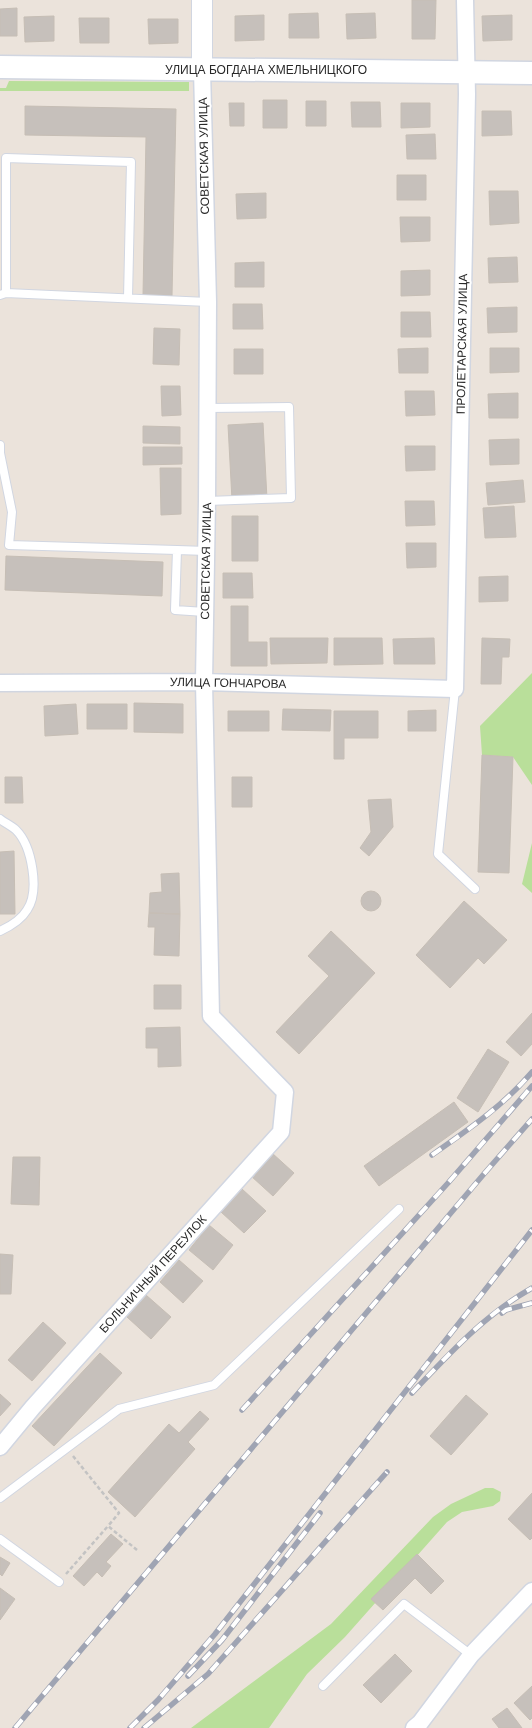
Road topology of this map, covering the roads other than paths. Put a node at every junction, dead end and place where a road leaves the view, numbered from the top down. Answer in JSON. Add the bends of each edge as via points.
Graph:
{"nodes":[{"id":1,"x":202,"y":0,"type":"edge"},
{"id":2,"x":465,"y":0,"type":"edge"},
{"id":3,"x":0,"y":67,"type":"edge"},
{"id":4,"x":202,"y":70,"type":"junction"},
{"id":5,"x":467,"y":72,"type":"junction"},
{"id":6,"x":532,"y":73,"type":"edge"},
{"id":7,"x":3,"y":294,"type":"edge"},
{"id":8,"x":128,"y":298,"type":"junction"},
{"id":9,"x":208,"y":302,"type":"junction"},
{"id":10,"x":208,"y":408,"type":"junction"},
{"id":11,"x":0,"y":445,"type":"edge"},
{"id":12,"x":207,"y":501,"type":"junction"},
{"id":13,"x":177,"y":550,"type":"junction"},
{"id":14,"x":206,"y":551,"type":"junction"},
{"id":15,"x":205,"y":612,"type":"junction"},
{"id":16,"x":204,"y":682,"type":"junction"},
{"id":17,"x":0,"y":683,"type":"edge"},
{"id":18,"x":455,"y":689,"type":"junction"},
{"id":19,"x":0,"y":819,"type":"edge"},
{"id":20,"x":475,"y":889,"type":"dead end"},
{"id":21,"x":0,"y":931,"type":"edge"},
{"id":22,"x":285,"y":1092,"type":"joint"},
{"id":23,"x":399,"y":1208,"type":"dead end"},
{"id":24,"x":0,"y":1447,"type":"edge"},
{"id":25,"x":0,"y":1498,"type":"edge"},
{"id":26,"x":0,"y":1540,"type":"edge"},
{"id":27,"x":59,"y":1582,"type":"road end"},
{"id":28,"x":532,"y":1591,"type":"edge"},
{"id":29,"x":471,"y":1655,"type":"junction"},
{"id":30,"x":323,"y":1686,"type":"dead end"},
{"id":31,"x":414,"y":1728,"type":"edge"}],
"edges":[{"from":1,"to":4,"type":"street","name":"СОВЕТСКАЯ УЛИЦА"},
{"from":2,"to":5,"type":"street","name":"ПРОЛЕТАРСКАЯ УЛИЦА"},
{"from":3,"to":4,"type":"main road","name":"УЛИЦА БОГДАНА ХМЕЛЬНИЦКОГО"},
{"from":4,"to":5,"type":"main road","name":"УЛИЦА БОГДАНА ХМЕЛЬНИЦКОГО"},
{"from":4,"to":9,"type":"street","name":"СОВЕТСКАЯ УЛИЦА"},
{"from":5,"to":6,"type":"main road","name":"УЛИЦА БОГДАНА ХМЕЛЬНИЦКОГО"},
{"from":5,"to":18,"type":"street","name":"ПРОЛЕТАРСКАЯ УЛИЦА"},
{"from":7,"to":8,"type":"lane"},
{"from":7,"to":8,"type":"lane","via":[[6,158],[131,162]]},
{"from":8,"to":9,"type":"lane"},
{"from":9,"to":10,"type":"street","name":"СОВЕТСКАЯ УЛИЦА"},
{"from":10,"to":12,"type":"street","name":"СОВЕТСКАЯ УЛИЦА"},
{"from":10,"to":12,"type":"lane","via":[[290,407],[292,498]]},
{"from":11,"to":13,"type":"lane","via":[[12,512],[9,544]]},
{"from":12,"to":14,"type":"street","name":"СОВЕТСКАЯ УЛИЦА"},
{"from":13,"to":14,"type":"lane"},
{"from":13,"to":15,"type":"lane","via":[[176,610]]},
{"from":14,"to":15,"type":"street","name":"СОВЕТСКАЯ УЛИЦА"},
{"from":15,"to":16,"type":"street","name":"СОВЕТСКАЯ УЛИЦА"},
{"from":16,"to":17,"type":"street","name":"УЛИЦА ГОНЧАРОВА"},
{"from":16,"to":18,"type":"street","name":"УЛИЦА ГОНЧАРОВА"},
{"from":16,"to":22,"type":"street","name":"СОВЕТСКАЯ УЛИЦА","via":[[211,1016]]},
{"from":18,"to":20,"type":"lane","via":[[438,854]]},
{"from":19,"to":21,"type":"lane","via":[[16,830],[27,846],[33,867],[29,908],[19,921]]},
{"from":22,"to":24,"type":"street","name":"БОЛЬНИЧНЫЙ ПЕРЕУЛОК","via":[[281,1132]]},
{"from":23,"to":25,"type":"lane","via":[[214,1385],[119,1409]]},
{"from":26,"to":27,"type":"lane"},
{"from":28,"to":29,"type":"street"},
{"from":29,"to":30,"type":"lane","via":[[404,1604]]},
{"from":29,"to":31,"type":"street"}]}
